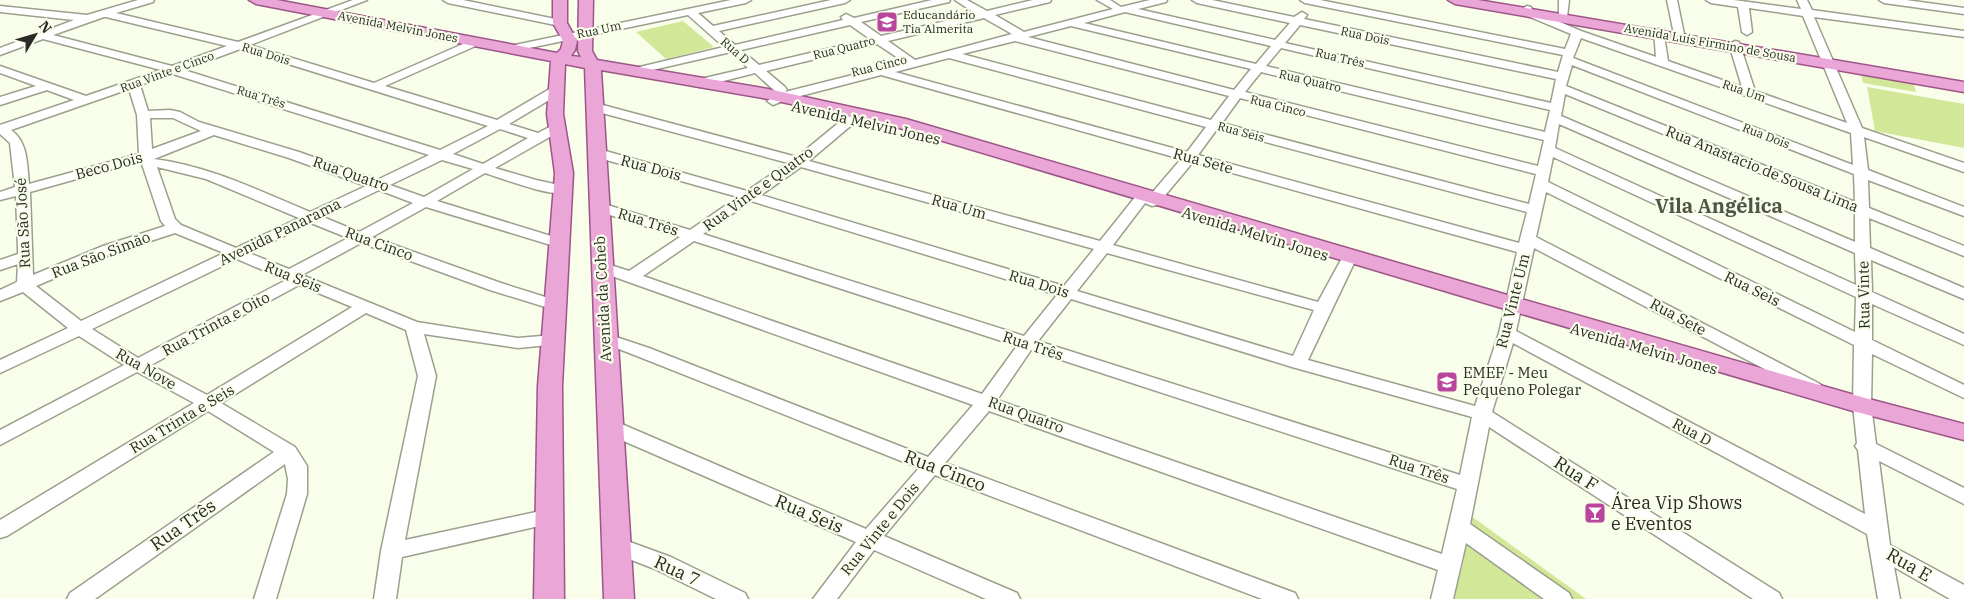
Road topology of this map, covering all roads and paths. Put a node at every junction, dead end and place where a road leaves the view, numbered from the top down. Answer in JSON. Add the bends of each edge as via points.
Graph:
{"nodes":[{"id":1,"x":16,"y":0,"type":"edge"},
{"id":2,"x":149,"y":0,"type":"edge"},
{"id":3,"x":256,"y":0,"type":"edge"},
{"id":4,"x":362,"y":0,"type":"edge"},
{"id":5,"x":448,"y":0,"type":"edge"},
{"id":6,"x":560,"y":0,"type":"edge"},
{"id":7,"x":586,"y":0,"type":"edge"},
{"id":8,"x":746,"y":0,"type":"edge"},
{"id":9,"x":845,"y":0,"type":"edge"},
{"id":10,"x":945,"y":0,"type":"edge"},
{"id":11,"x":960,"y":0,"type":"edge"},
{"id":12,"x":1046,"y":0,"type":"edge"},
{"id":13,"x":1102,"y":0,"type":"edge"},
{"id":14,"x":1146,"y":0,"type":"edge"},
{"id":15,"x":1162,"y":0,"type":"edge"},
{"id":16,"x":1197,"y":0,"type":"edge"},
{"id":17,"x":1310,"y":0,"type":"edge"},
{"id":18,"x":1455,"y":0,"type":"edge"},
{"id":19,"x":1473,"y":0,"type":"edge"},
{"id":20,"x":1672,"y":0,"type":"edge"},
{"id":21,"x":1711,"y":0,"type":"edge"},
{"id":22,"x":1802,"y":0,"type":"edge"},
{"id":23,"x":1884,"y":0,"type":"edge"},
{"id":24,"x":824,"y":2,"type":"edge"},
{"id":25,"x":1743,"y":5,"type":"junction"},
{"id":26,"x":1563,"y":7,"type":"edge"},
{"id":27,"x":0,"y":8,"type":"edge"},
{"id":28,"x":1120,"y":8,"type":"junction"},
{"id":29,"x":1964,"y":10,"type":"edge"},
{"id":30,"x":689,"y":11,"type":"junction"},
{"id":31,"x":1527,"y":11,"type":"junction"},
{"id":32,"x":328,"y":12,"type":"junction"},
{"id":33,"x":1807,"y":13,"type":"junction"},
{"id":34,"x":106,"y":14,"type":"junction"},
{"id":35,"x":986,"y":15,"type":"junction"},
{"id":36,"x":90,"y":18,"type":"junction"},
{"id":37,"x":851,"y":21,"type":"junction"},
{"id":38,"x":1296,"y":22,"type":"junction"},
{"id":39,"x":560,"y":23,"type":"junction"},
{"id":40,"x":1071,"y":23,"type":"junction"},
{"id":41,"x":711,"y":30,"type":"junction"},
{"id":42,"x":1747,"y":32,"type":"dead end"},
{"id":43,"x":1577,"y":33,"type":"junction"},
{"id":44,"x":1659,"y":33,"type":"junction"},
{"id":45,"x":1679,"y":34,"type":"junction"},
{"id":46,"x":1964,"y":34,"type":"edge"},
{"id":47,"x":577,"y":35,"type":"junction"},
{"id":48,"x":1017,"y":35,"type":"junction"},
{"id":49,"x":43,"y":36,"type":"junction"},
{"id":50,"x":878,"y":40,"type":"junction"},
{"id":51,"x":476,"y":42,"type":"junction"},
{"id":52,"x":1277,"y":44,"type":"junction"},
{"id":53,"x":1736,"y":45,"type":"junction"},
{"id":54,"x":241,"y":46,"type":"junction"},
{"id":55,"x":732,"y":48,"type":"junction"},
{"id":56,"x":510,"y":49,"type":"junction"},
{"id":57,"x":0,"y":52,"type":"edge"},
{"id":58,"x":948,"y":54,"type":"junction"},
{"id":59,"x":1568,"y":56,"type":"junction"},
{"id":60,"x":553,"y":58,"type":"junction"},
{"id":61,"x":909,"y":61,"type":"junction"},
{"id":62,"x":1827,"y":61,"type":"junction"},
{"id":63,"x":1662,"y":62,"type":"junction"},
{"id":64,"x":592,"y":65,"type":"junction"},
{"id":65,"x":0,"y":69,"type":"edge"},
{"id":66,"x":756,"y":69,"type":"junction"},
{"id":67,"x":1257,"y":69,"type":"junction"},
{"id":68,"x":173,"y":70,"type":"junction"},
{"id":69,"x":635,"y":71,"type":"junction"},
{"id":70,"x":880,"y":72,"type":"junction"},
{"id":71,"x":700,"y":82,"type":"junction"},
{"id":72,"x":1562,"y":82,"type":"junction"},
{"id":73,"x":1964,"y":82,"type":"edge"},
{"id":74,"x":134,"y":84,"type":"junction"},
{"id":75,"x":46,"y":86,"type":"junction"},
{"id":76,"x":374,"y":87,"type":"junction"},
{"id":77,"x":1964,"y":87,"type":"edge"},
{"id":78,"x":556,"y":90,"type":"junction"},
{"id":79,"x":1750,"y":93,"type":"junction"},
{"id":80,"x":1236,"y":95,"type":"junction"},
{"id":81,"x":772,"y":96,"type":"junction"},
{"id":82,"x":87,"y":100,"type":"junction"},
{"id":83,"x":0,"y":101,"type":"edge"},
{"id":84,"x":595,"y":107,"type":"junction"},
{"id":85,"x":1556,"y":113,"type":"junction"},
{"id":86,"x":142,"y":115,"type":"junction"},
{"id":87,"x":854,"y":116,"type":"junction"},
{"id":88,"x":1215,"y":125,"type":"junction"},
{"id":89,"x":498,"y":126,"type":"junction"},
{"id":90,"x":550,"y":126,"type":"junction"},
{"id":91,"x":1,"y":129,"type":"edge"},
{"id":92,"x":215,"y":130,"type":"junction"},
{"id":93,"x":1857,"y":131,"type":"junction"},
{"id":94,"x":1549,"y":144,"type":"junction"},
{"id":95,"x":443,"y":154,"type":"junction"},
{"id":96,"x":597,"y":154,"type":"junction"},
{"id":97,"x":1190,"y":157,"type":"junction"},
{"id":98,"x":147,"y":159,"type":"junction"},
{"id":99,"x":799,"y":162,"type":"junction"},
{"id":100,"x":483,"y":168,"type":"junction"},
{"id":101,"x":1964,"y":168,"type":"edge"},
{"id":102,"x":1861,"y":173,"type":"junction"},
{"id":103,"x":1541,"y":178,"type":"junction"},
{"id":104,"x":381,"y":185,"type":"junction"},
{"id":105,"x":24,"y":189,"type":"junction"},
{"id":106,"x":563,"y":190,"type":"junction"},
{"id":107,"x":0,"y":196,"type":"edge"},
{"id":108,"x":750,"y":196,"type":"junction"},
{"id":109,"x":1148,"y":198,"type":"junction"},
{"id":110,"x":426,"y":202,"type":"junction"},
{"id":111,"x":599,"y":207,"type":"junction"},
{"id":112,"x":1860,"y":209,"type":"junction"},
{"id":113,"x":1534,"y":210,"type":"junction"},
{"id":114,"x":1964,"y":212,"type":"edge"},
{"id":115,"x":308,"y":217,"type":"junction"},
{"id":116,"x":176,"y":228,"type":"junction"},
{"id":117,"x":694,"y":236,"type":"junction"},
{"id":118,"x":359,"y":237,"type":"junction"},
{"id":119,"x":559,"y":243,"type":"junction"},
{"id":120,"x":1527,"y":245,"type":"junction"},
{"id":121,"x":1103,"y":247,"type":"junction"},
{"id":122,"x":1863,"y":250,"type":"junction"},
{"id":123,"x":1964,"y":251,"type":"edge"},
{"id":124,"x":235,"y":254,"type":"junction"},
{"id":125,"x":26,"y":256,"type":"junction"},
{"id":126,"x":1347,"y":261,"type":"junction"},
{"id":127,"x":0,"y":265,"type":"edge"},
{"id":128,"x":601,"y":267,"type":"junction"},
{"id":129,"x":294,"y":277,"type":"junction"},
{"id":130,"x":631,"y":277,"type":"junction"},
{"id":131,"x":25,"y":285,"type":"junction"},
{"id":132,"x":1069,"y":293,"type":"junction"},
{"id":133,"x":1964,"y":294,"type":"edge"},
{"id":134,"x":1864,"y":295,"type":"junction"},
{"id":135,"x":0,"y":296,"type":"edge"},
{"id":136,"x":555,"y":305,"type":"junction"},
{"id":137,"x":364,"y":307,"type":"junction"},
{"id":138,"x":1513,"y":307,"type":"junction"},
{"id":139,"x":1323,"y":308,"type":"junction"},
{"id":140,"x":413,"y":326,"type":"junction"},
{"id":141,"x":79,"y":328,"type":"junction"},
{"id":142,"x":1506,"y":333,"type":"junction"},
{"id":143,"x":553,"y":340,"type":"junction"},
{"id":144,"x":1964,"y":340,"type":"edge"},
{"id":145,"x":605,"y":341,"type":"junction"},
{"id":146,"x":1027,"y":344,"type":"junction"},
{"id":147,"x":1864,"y":344,"type":"junction"},
{"id":148,"x":1298,"y":364,"type":"junction"},
{"id":149,"x":137,"y":365,"type":"junction"},
{"id":150,"x":0,"y":367,"type":"edge"},
{"id":151,"x":1964,"y":392,"type":"edge"},
{"id":152,"x":1827,"y":394,"type":"junction"},
{"id":153,"x":987,"y":401,"type":"junction"},
{"id":154,"x":208,"y":403,"type":"junction"},
{"id":155,"x":1862,"y":409,"type":"junction"},
{"id":156,"x":1482,"y":414,"type":"junction"},
{"id":157,"x":610,"y":427,"type":"junction"},
{"id":158,"x":1964,"y":432,"type":"edge"},
{"id":159,"x":0,"y":438,"type":"edge"},
{"id":160,"x":1964,"y":441,"type":"edge"},
{"id":161,"x":1865,"y":446,"type":"junction"},
{"id":162,"x":288,"y":452,"type":"junction"},
{"id":163,"x":932,"y":466,"type":"junction"},
{"id":164,"x":1468,"y":485,"type":"junction"},
{"id":165,"x":1964,"y":497,"type":"edge"},
{"id":166,"x":550,"y":517,"type":"junction"},
{"id":167,"x":1460,"y":527,"type":"junction"},
{"id":168,"x":0,"y":530,"type":"edge"},
{"id":169,"x":1878,"y":539,"type":"junction"},
{"id":170,"x":869,"y":540,"type":"junction"},
{"id":171,"x":616,"y":545,"type":"junction"},
{"id":172,"x":392,"y":551,"type":"junction"},
{"id":173,"x":1450,"y":566,"type":"junction"},
{"id":174,"x":1964,"y":596,"type":"edge"},
{"id":175,"x":78,"y":599,"type":"edge"},
{"id":176,"x":265,"y":599,"type":"edge"},
{"id":177,"x":385,"y":599,"type":"edge"},
{"id":178,"x":549,"y":599,"type":"edge"},
{"id":179,"x":619,"y":599,"type":"edge"},
{"id":180,"x":737,"y":599,"type":"edge"},
{"id":181,"x":824,"y":599,"type":"edge"},
{"id":182,"x":1009,"y":599,"type":"edge"},
{"id":183,"x":1286,"y":599,"type":"edge"},
{"id":184,"x":1442,"y":599,"type":"edge"},
{"id":185,"x":1561,"y":599,"type":"edge"},
{"id":186,"x":1771,"y":599,"type":"edge"},
{"id":187,"x":1889,"y":599,"type":"edge"}],
"edges":[{"from":1,"to":27,"type":"street"},
{"from":2,"to":34,"type":"street"},
{"from":3,"to":32,"type":"main road","name":"Avenida Melvin Jones"},
{"from":4,"to":32,"type":"street","name":"Rua Vinte e Cinco"},
{"from":5,"to":39,"type":"street"},
{"from":6,"to":39,"type":"main road"},
{"from":7,"to":47,"type":"main road","name":"Avenida da Coheb"},
{"from":8,"to":30,"type":"street","name":"Rua Um"},
{"from":9,"to":24,"type":"street"},
{"from":10,"to":37,"type":"street"},
{"from":11,"to":35,"type":"street"},
{"from":12,"to":35,"type":"street","name":"Rua Quatro"},
{"from":13,"to":28,"type":"street"},
{"from":14,"to":28,"type":"street","name":"Rua Cinco"},
{"from":15,"to":28,"type":"street","name":"Rua Cinco"},
{"from":16,"to":38,"type":"street","name":"Rua Dois"},
{"from":17,"to":38,"type":"street","name":"Rua Vinte e Dois"},
{"from":17,"to":59,"type":"street"},
{"from":18,"to":31,"type":"main road","name":"Avenida Luís Firmino de Sousa"},
{"from":19,"to":31,"type":"main road","name":"Avenida Luís Firmino de Sousa"},
{"from":20,"to":45,"type":"street"},
{"from":21,"to":25,"type":"street"},
{"from":22,"to":33,"type":"street","name":"Rua Vinte"},
{"from":23,"to":29,"type":"street"},
{"from":24,"to":37,"type":"street"},
{"from":24,"to":41,"type":"street"},
{"from":25,"to":33,"type":"street"},
{"from":25,"to":42,"type":"street"},
{"from":26,"to":31,"type":"main road","name":"Avenida Luís Firmino de Sousa"},
{"from":26,"to":44,"type":"main road","name":"Avenida Luís Firmino de Sousa"},
{"from":27,"to":36,"type":"street"},
{"from":28,"to":40,"type":"street","name":"Rua Cinco"},
{"from":28,"to":48,"type":"street","name":"Rua Cinco"},
{"from":28,"to":52,"type":"street","name":"Rua Três"},
{"from":30,"to":41,"type":"street","name":"Rua D"},
{"from":30,"to":47,"type":"street","name":"Rua Um"},
{"from":31,"to":43,"type":"street","name":"Rua Um"},
{"from":31,"to":44,"type":"main road","name":"Avenida Luís Firmino de Sousa"},
{"from":32,"to":51,"type":"main road","name":"Avenida Melvin Jones"},
{"from":32,"to":54,"type":"street","name":"Rua Vinte e Cinco"},
{"from":33,"to":46,"type":"street"},
{"from":33,"to":62,"type":"street","name":"Rua Vinte"},
{"from":34,"to":36,"type":"street"},
{"from":34,"to":54,"type":"street","name":"Rua Dois"},
{"from":35,"to":48,"type":"street"},
{"from":35,"to":50,"type":"street","name":"Rua Quatro"},
{"from":36,"to":49,"type":"street"},
{"from":37,"to":50,"type":"street"},
{"from":37,"to":55,"type":"street"},
{"from":38,"to":52,"type":"street","name":"Rua Vinte e Dois"},
{"from":38,"to":72,"type":"street","name":"Rua Dois"},
{"from":39,"to":47,"type":"main road"},
{"from":40,"to":48,"type":"street","name":"Rua Cinco"},
{"from":40,"to":67,"type":"street","name":"Rua Quatro"},
{"from":41,"to":55,"type":"street","name":"Rua D"},
{"from":43,"to":59,"type":"street","name":"Rua Vinte Um"},
{"from":43,"to":63,"type":"street","name":"Rua Um"},
{"from":44,"to":45,"type":"main road","name":"Avenida Luís Firmino de Sousa"},
{"from":44,"to":53,"type":"main road","name":"Avenida Luís Firmino de Sousa"},
{"from":44,"to":63,"type":"street"},
{"from":45,"to":53,"type":"main road","name":"Avenida Luís Firmino de Sousa"},
{"from":47,"to":56,"type":"street","name":"Rua Um"},
{"from":47,"to":60,"type":"main road","via":[[570,46]]},
{"from":47,"to":64,"type":"main road","name":"Avenida da Coheb"},
{"from":48,"to":58,"type":"street","name":"Rua Cinco"},
{"from":48,"to":61,"type":"street","name":"Rua Cinco"},
{"from":48,"to":80,"type":"street","name":"Rua Cinco"},
{"from":49,"to":57,"type":"street"},
{"from":49,"to":68,"type":"street","name":"Rua Três"},
{"from":50,"to":61,"type":"street"},
{"from":50,"to":66,"type":"street","name":"Rua Quatro"},
{"from":51,"to":56,"type":"main road","name":"Avenida Melvin Jones"},
{"from":51,"to":76,"type":"street"},
{"from":52,"to":67,"type":"street","name":"Rua Vinte e Dois"},
{"from":52,"to":85,"type":"street","name":"Rua Três"},
{"from":53,"to":62,"type":"main road","name":"Avenida Luís Firmino de Sousa"},
{"from":53,"to":79,"type":"street"},
{"from":54,"to":68,"type":"street","name":"Rua Vinte e Cinco"},
{"from":54,"to":76,"type":"street","name":"Rua Dois"},
{"from":55,"to":66,"type":"street","name":"Rua D"},
{"from":55,"to":69,"type":"street"},
{"from":56,"to":60,"type":"main road","name":"Avenida Melvin Jones"},
{"from":58,"to":61,"type":"street","name":"Rua Cinco"},
{"from":58,"to":88,"type":"street","name":"Rua Seis"},
{"from":59,"to":72,"type":"street","name":"Rua Vinte Um"},
{"from":59,"to":102,"type":"street","name":"Rua Dois"},
{"from":60,"to":64,"type":"main road","name":"Avenida Melvin Jones"},
{"from":60,"to":78,"type":"main road"},
{"from":61,"to":70,"type":"street","name":"Rua Cinco"},
{"from":61,"to":81,"type":"street","name":"Rua Cinco"},
{"from":62,"to":73,"type":"main road","name":"Avenida Luís Firmino de Sousa"},
{"from":62,"to":77,"type":"main road","name":"Avenida Luís Firmino de Sousa"},
{"from":62,"to":93,"type":"street","name":"Rua Vinte"},
{"from":63,"to":79,"type":"street","name":"Rua Um"},
{"from":64,"to":69,"type":"main road","name":"Avenida Melvin Jones"},
{"from":64,"to":81,"type":"main road","name":"Avenida Melvin Jones"},
{"from":64,"to":84,"type":"main road","name":"Avenida da Coheb"},
{"from":65,"to":75,"type":"street"},
{"from":66,"to":71,"type":"street","name":"Rua Quatro"},
{"from":66,"to":81,"type":"street","name":"Rua D"},
{"from":67,"to":80,"type":"street","name":"Rua Vinte e Dois"},
{"from":67,"to":94,"type":"street","name":"Rua Quatro"},
{"from":68,"to":74,"type":"street","name":"Rua Vinte e Cinco"},
{"from":68,"to":95,"type":"street","name":"Rua Três"},
{"from":69,"to":71,"type":"main road","name":"Avenida Melvin Jones"},
{"from":70,"to":81,"type":"street","name":"Rua Cinco"},
{"from":70,"to":97,"type":"street","name":"Rua Sete"},
{"from":71,"to":81,"type":"main road","name":"Avenida Melvin Jones"},
{"from":72,"to":85,"type":"street","name":"Rua Vinte Um"},
{"from":72,"to":112,"type":"street","name":"Rua Anastacio de Sousa Lima"},
{"from":74,"to":82,"type":"street","name":"Rua Vinte e Cinco"},
{"from":74,"to":86,"type":"street"},
{"from":75,"to":82,"type":"street"},
{"from":75,"to":83,"type":"street"},
{"from":76,"to":89,"type":"street","name":"Rua Dois"},
{"from":78,"to":89,"type":"street","name":"Avenida Panarama"},
{"from":78,"to":90,"type":"main road"},
{"from":79,"to":93,"type":"street","name":"Rua Um"},
{"from":80,"to":88,"type":"street","name":"Rua Vinte e Dois"},
{"from":80,"to":103,"type":"street","name":"Rua Cinco"},
{"from":81,"to":87,"type":"main road","name":"Avenida Melvin Jones"},
{"from":82,"to":91,"type":"street","name":"Rua Vinte e Cinco"},
{"from":84,"to":96,"type":"main road","name":"Avenida da Coheb"},
{"from":84,"to":99,"type":"street","name":"Rua Um"},
{"from":85,"to":94,"type":"street","name":"Rua Vinte Um"},
{"from":85,"to":122,"type":"street","name":"Rua Três"},
{"from":86,"to":92,"type":"street","name":"Rua Quatro","via":[[183,115],[195,124]]},
{"from":86,"to":98,"type":"street"},
{"from":87,"to":99,"type":"street","name":"Rua Vinte e Quatro"},
{"from":87,"to":109,"type":"main road","name":"Avenida Melvin Jones"},
{"from":88,"to":97,"type":"street","name":"Rua Vinte e Dois"},
{"from":88,"to":113,"type":"street","name":"Rua Seis"},
{"from":89,"to":90,"type":"street","name":"Rua Dois"},
{"from":89,"to":95,"type":"street","name":"Avenida Panarama"},
{"from":90,"to":100,"type":"street","name":"Rua Trinta e Oito"},
{"from":90,"to":106,"type":"main road","via":[[564,173]]},
{"from":91,"to":105,"type":"street","name":"Rua São José","via":[[16,143]]},
{"from":92,"to":98,"type":"street","name":"Beco Dois"},
{"from":92,"to":104,"type":"street","name":"Rua Quatro"},
{"from":93,"to":101,"type":"street","name":"Rua Um"},
{"from":93,"to":102,"type":"street","name":"Rua Vinte"},
{"from":94,"to":103,"type":"street","name":"Rua Vinte Um"},
{"from":94,"to":134,"type":"street","name":"Rua Quatro"},
{"from":95,"to":100,"type":"street","name":"Rua Três"},
{"from":95,"to":104,"type":"street","name":"Avenida Panarama"},
{"from":96,"to":108,"type":"street","name":"Rua Dois"},
{"from":96,"to":111,"type":"main road","name":"Avenida da Coheb"},
{"from":97,"to":109,"type":"street","name":"Rua Vinte e Dois"},
{"from":97,"to":120,"type":"street","name":"Rua Sete"},
{"from":98,"to":105,"type":"street","name":"Beco Dois"},
{"from":98,"to":115,"type":"street","name":"Rua Cinco","via":[[232,182]]},
{"from":98,"to":116,"type":"street","via":[[168,221]]},
{"from":99,"to":108,"type":"street","name":"Rua Vinte e Quatro"},
{"from":99,"to":121,"type":"street","name":"Rua Um"},
{"from":100,"to":106,"type":"street","name":"Rua Três"},
{"from":100,"to":110,"type":"street","name":"Rua Trinta e Oito"},
{"from":102,"to":112,"type":"street","name":"Rua Vinte"},
{"from":102,"to":114,"type":"street","name":"Rua Dois"},
{"from":103,"to":113,"type":"street","name":"Rua Vinte Um"},
{"from":103,"to":147,"type":"street","name":"Rua Seis"},
{"from":104,"to":110,"type":"street","name":"Rua Quatro"},
{"from":104,"to":115,"type":"street","name":"Avenida Panarama"},
{"from":105,"to":107,"type":"street","name":"Beco Dois"},
{"from":105,"to":125,"type":"street","name":"Rua São José"},
{"from":106,"to":119,"type":"main road"},
{"from":108,"to":117,"type":"street","name":"Rua Vinte e Quatro"},
{"from":108,"to":132,"type":"street","name":"Rua Dois"},
{"from":109,"to":121,"type":"street","name":"Rua Vinte e Dois"},
{"from":109,"to":126,"type":"main road","name":"Avenida Melvin Jones"},
{"from":109,"to":138,"type":"main road","name":"Avenida Melvin Jones"},
{"from":110,"to":118,"type":"street","name":"Rua Trinta e Oito"},
{"from":110,"to":119,"type":"street","name":"Rua Quatro"},
{"from":111,"to":117,"type":"street","name":"Rua Três"},
{"from":111,"to":128,"type":"main road","name":"Avenida da Coheb"},
{"from":112,"to":122,"type":"street","name":"Rua Vinte"},
{"from":112,"to":123,"type":"street","name":"Rua Anastacio de Sousa Lima"},
{"from":113,"to":120,"type":"street","name":"Rua Vinte Um"},
{"from":115,"to":118,"type":"street","name":"Rua Cinco"},
{"from":115,"to":124,"type":"street","name":"Avenida Panarama"},
{"from":116,"to":124,"type":"street","name":"Rua Seis"},
{"from":116,"to":131,"type":"street","name":"Rua São Simão","via":[[101,252]]},
{"from":117,"to":130,"type":"street","name":"Rua Vinte e Quatro"},
{"from":117,"to":146,"type":"street","name":"Rua Três"},
{"from":118,"to":129,"type":"street","name":"Rua Trinta e Oito"},
{"from":118,"to":136,"type":"street","name":"Rua Cinco","via":[[524,297]]},
{"from":119,"to":136,"type":"main road"},
{"from":120,"to":138,"type":"street","name":"Rua Vinte Um"},
{"from":120,"to":152,"type":"street","name":"Rua Sete"},
{"from":121,"to":132,"type":"street","name":"Rua Vinte e Dois"},
{"from":121,"to":139,"type":"street","name":"Rua Um"},
{"from":122,"to":133,"type":"street","name":"Rua Três"},
{"from":122,"to":134,"type":"street","name":"Rua Vinte"},
{"from":124,"to":129,"type":"street","name":"Rua Seis"},
{"from":124,"to":141,"type":"street","name":"Avenida Panarama"},
{"from":125,"to":127,"type":"street"},
{"from":125,"to":131,"type":"street","name":"Rua São José"},
{"from":126,"to":138,"type":"main road","name":"Avenida Melvin Jones"},
{"from":126,"to":139,"type":"street"},
{"from":128,"to":130,"type":"street","name":"Rua Quatro"},
{"from":128,"to":145,"type":"main road","name":"Avenida da Coheb"},
{"from":129,"to":137,"type":"street","name":"Rua Seis"},
{"from":129,"to":149,"type":"street","name":"Rua Trinta e Oito"},
{"from":130,"to":153,"type":"street","name":"Rua Quatro"},
{"from":131,"to":135,"type":"street","name":"Rua São Simão"},
{"from":131,"to":141,"type":"street","name":"Rua São José"},
{"from":132,"to":146,"type":"street","name":"Rua Vinte e Dois"},
{"from":132,"to":148,"type":"street","name":"Rua Dois"},
{"from":134,"to":144,"type":"street","name":"Rua Quatro"},
{"from":134,"to":147,"type":"street","name":"Rua Vinte"},
{"from":136,"to":143,"type":"main road"},
{"from":137,"to":140,"type":"street","name":"Rua Seis"},
{"from":137,"to":154,"type":"street","name":"Rua Trinta e Seis"},
{"from":138,"to":142,"type":"street","name":"Rua Vinte Um"},
{"from":138,"to":152,"type":"main road","name":"Avenida Melvin Jones"},
{"from":138,"to":155,"type":"main road","name":"Avenida Melvin Jones"},
{"from":139,"to":148,"type":"street"},
{"from":140,"to":143,"type":"street","name":"Rua Seis","via":[[518,343]]},
{"from":140,"to":172,"type":"street","via":[[427,376]]},
{"from":141,"to":149,"type":"street","name":"Rua Nove"},
{"from":141,"to":150,"type":"street","name":"Avenida Panarama"},
{"from":142,"to":156,"type":"street","name":"Rua Vinte Um"},
{"from":142,"to":169,"type":"street","name":"Rua D"},
{"from":143,"to":166,"type":"main road"},
{"from":145,"to":157,"type":"main road","name":"Avenida da Coheb"},
{"from":145,"to":163,"type":"street","name":"Rua Cinco","via":[[643,352]]},
{"from":146,"to":153,"type":"street","name":"Rua Vinte e Dois"},
{"from":146,"to":164,"type":"street","name":"Rua Três"},
{"from":147,"to":151,"type":"street","name":"Rua Seis"},
{"from":147,"to":155,"type":"street","name":"Rua Vinte"},
{"from":148,"to":156,"type":"street","name":"Rua Dois"},
{"from":149,"to":154,"type":"street","name":"Rua Nove"},
{"from":149,"to":159,"type":"street","name":"Rua Trinta e Oito"},
{"from":152,"to":155,"type":"main road","name":"Avenida Melvin Jones"},
{"from":153,"to":163,"type":"street","name":"Rua Vinte e Dois"},
{"from":153,"to":173,"type":"street","name":"Rua Quatro"},
{"from":154,"to":162,"type":"street","name":"Rua Nove"},
{"from":154,"to":168,"type":"street","name":"Rua Trinta e Seis"},
{"from":155,"to":158,"type":"main road","name":"Avenida Melvin Jones"},
{"from":155,"to":160,"type":"main road","name":"Avenida Melvin Jones"},
{"from":155,"to":161,"type":"street","name":"Rua Vinte"},
{"from":156,"to":164,"type":"street","name":"Rua Vinte Um"},
{"from":156,"to":186,"type":"street","name":"Rua F"},
{"from":157,"to":170,"type":"street","name":"Rua Seis"},
{"from":157,"to":171,"type":"main road","name":"Avenida da Coheb"},
{"from":161,"to":165,"type":"street"},
{"from":161,"to":169,"type":"street","name":"Rua Vinte"},
{"from":162,"to":175,"type":"street","name":"Rua Três"},
{"from":162,"to":176,"type":"street","via":[[297,466],[296,494]]},
{"from":163,"to":170,"type":"street","name":"Rua Vinte e Dois"},
{"from":163,"to":183,"type":"street","name":"Rua Cinco"},
{"from":164,"to":167,"type":"street","name":"Rua Vinte Um"},
{"from":166,"to":172,"type":"street"},
{"from":166,"to":178,"type":"main road"},
{"from":167,"to":173,"type":"street","name":"Rua Vinte Um"},
{"from":167,"to":185,"type":"street"},
{"from":169,"to":174,"type":"street","name":"Rua E"},
{"from":169,"to":187,"type":"street","name":"Rua Vinte"},
{"from":170,"to":181,"type":"street","name":"Rua Vinte e Dois"},
{"from":170,"to":182,"type":"street","name":"Rua Seis"},
{"from":171,"to":179,"type":"main road","name":"Avenida da Coheb"},
{"from":171,"to":180,"type":"street","name":"Rua 7"},
{"from":172,"to":177,"type":"street"},
{"from":173,"to":184,"type":"street","name":"Rua Vinte Um"}]}
